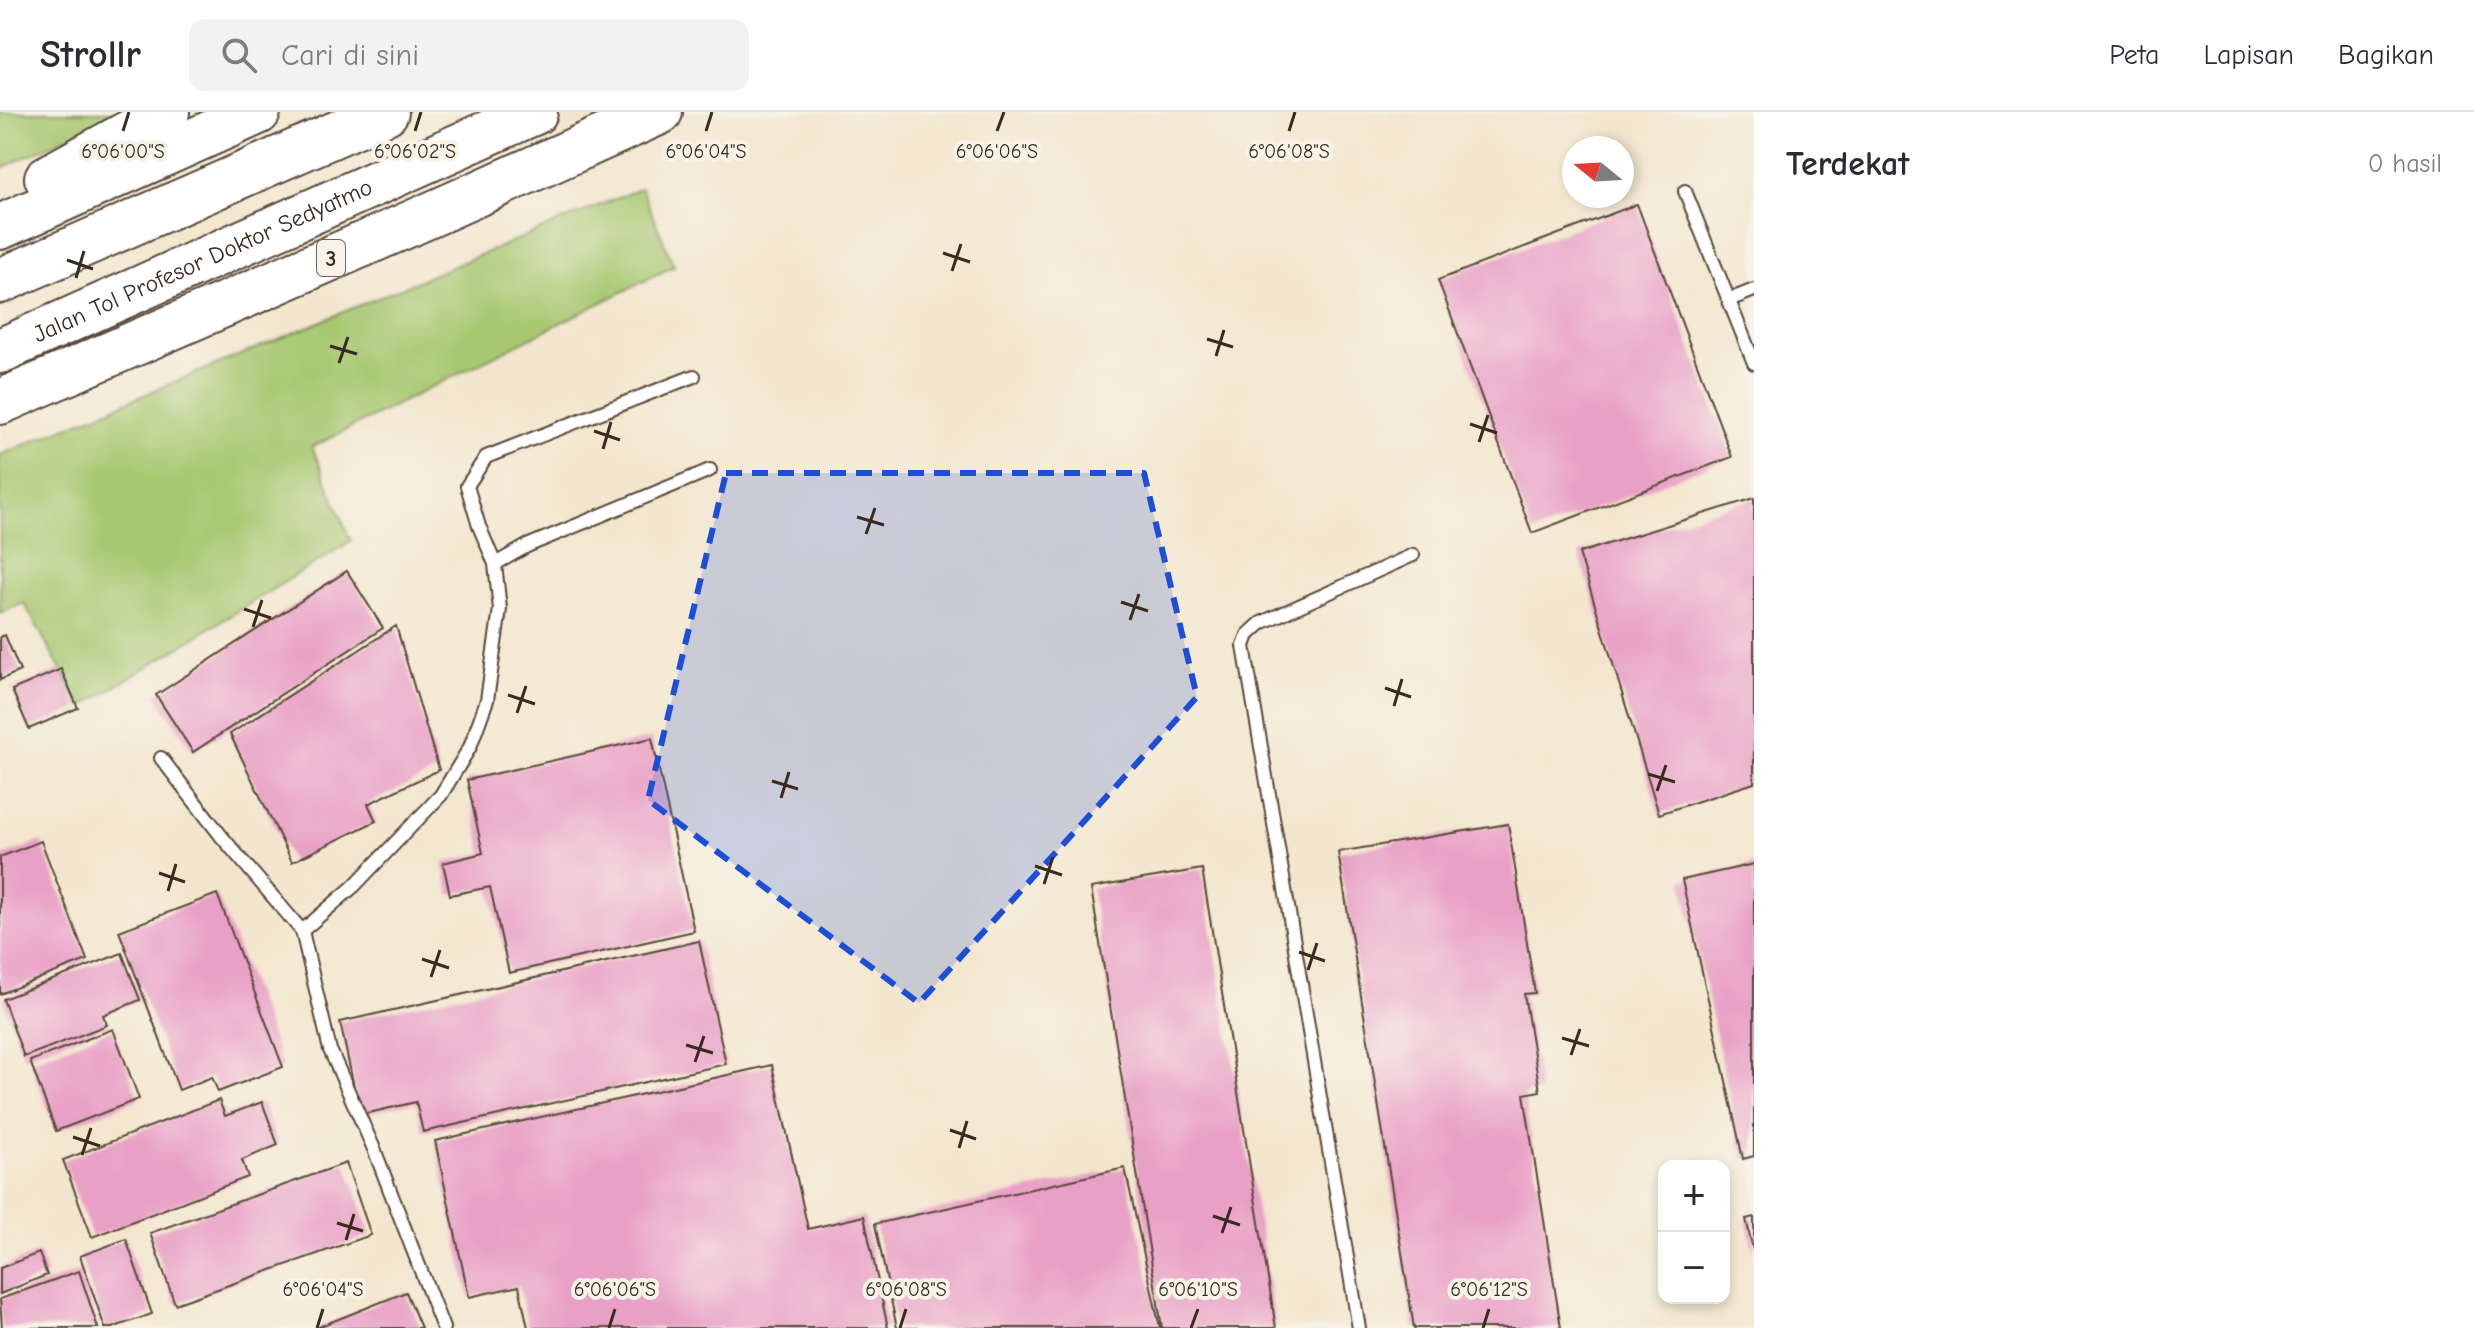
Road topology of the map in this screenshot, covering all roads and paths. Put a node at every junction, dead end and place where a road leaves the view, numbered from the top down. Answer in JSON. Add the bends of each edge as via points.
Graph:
{"nodes":[{"id":1,"x":167,"y":112,"type":"edge"},
{"id":2,"x":258,"y":112,"type":"edge"},
{"id":3,"x":386,"y":112,"type":"edge"},
{"id":4,"x":535,"y":112,"type":"edge"},
{"id":5,"x":660,"y":112,"type":"edge"},
{"id":6,"x":1685,"y":191,"type":"dead end"},
{"id":7,"x":0,"y":205,"type":"edge"},
{"id":8,"x":0,"y":227,"type":"edge"},
{"id":9,"x":0,"y":281,"type":"edge"},
{"id":10,"x":1754,"y":290,"type":"edge"},
{"id":11,"x":1729,"y":300,"type":"junction"},
{"id":12,"x":0,"y":351,"type":"edge"},
{"id":13,"x":1754,"y":363,"type":"edge"},
{"id":14,"x":694,"y":376,"type":"dead end"},
{"id":15,"x":0,"y":402,"type":"edge"},
{"id":16,"x":710,"y":470,"type":"dead end"},
{"id":17,"x":1413,"y":555,"type":"dead end"},
{"id":18,"x":495,"y":564,"type":"junction"},
{"id":19,"x":161,"y":758,"type":"dead end"},
{"id":20,"x":302,"y":931,"type":"junction"},
{"id":21,"x":443,"y":1328,"type":"edge"},
{"id":22,"x":1359,"y":1328,"type":"edge"}],
"edges":[{"from":1,"to":7,"type":"highway"},
{"from":2,"to":8,"type":"highway"},
{"from":3,"to":9,"type":"highway"},
{"from":4,"to":12,"type":"highway","name":"Jalan Tol Profesor Doktor Sedyatmo","number":"3"},
{"from":5,"to":15,"type":"highway","name":"Jalan Tol Profesor Doktor Sedyatmo","number":"3"},
{"from":6,"to":11,"type":"lane"},
{"from":10,"to":11,"type":"lane"},
{"from":11,"to":13,"type":"lane"},
{"from":14,"to":18,"type":"lane","via":[[486,457],[467,486]]},
{"from":16,"to":18,"type":"lane"},
{"from":17,"to":22,"type":"lane","via":[[1261,623],[1244,646]]},
{"from":18,"to":20,"type":"lane","via":[[500,609],[487,700],[470,747],[441,795],[354,886]]},
{"from":19,"to":20,"type":"lane"},
{"from":20,"to":21,"type":"lane","via":[[330,1050]]}]}
